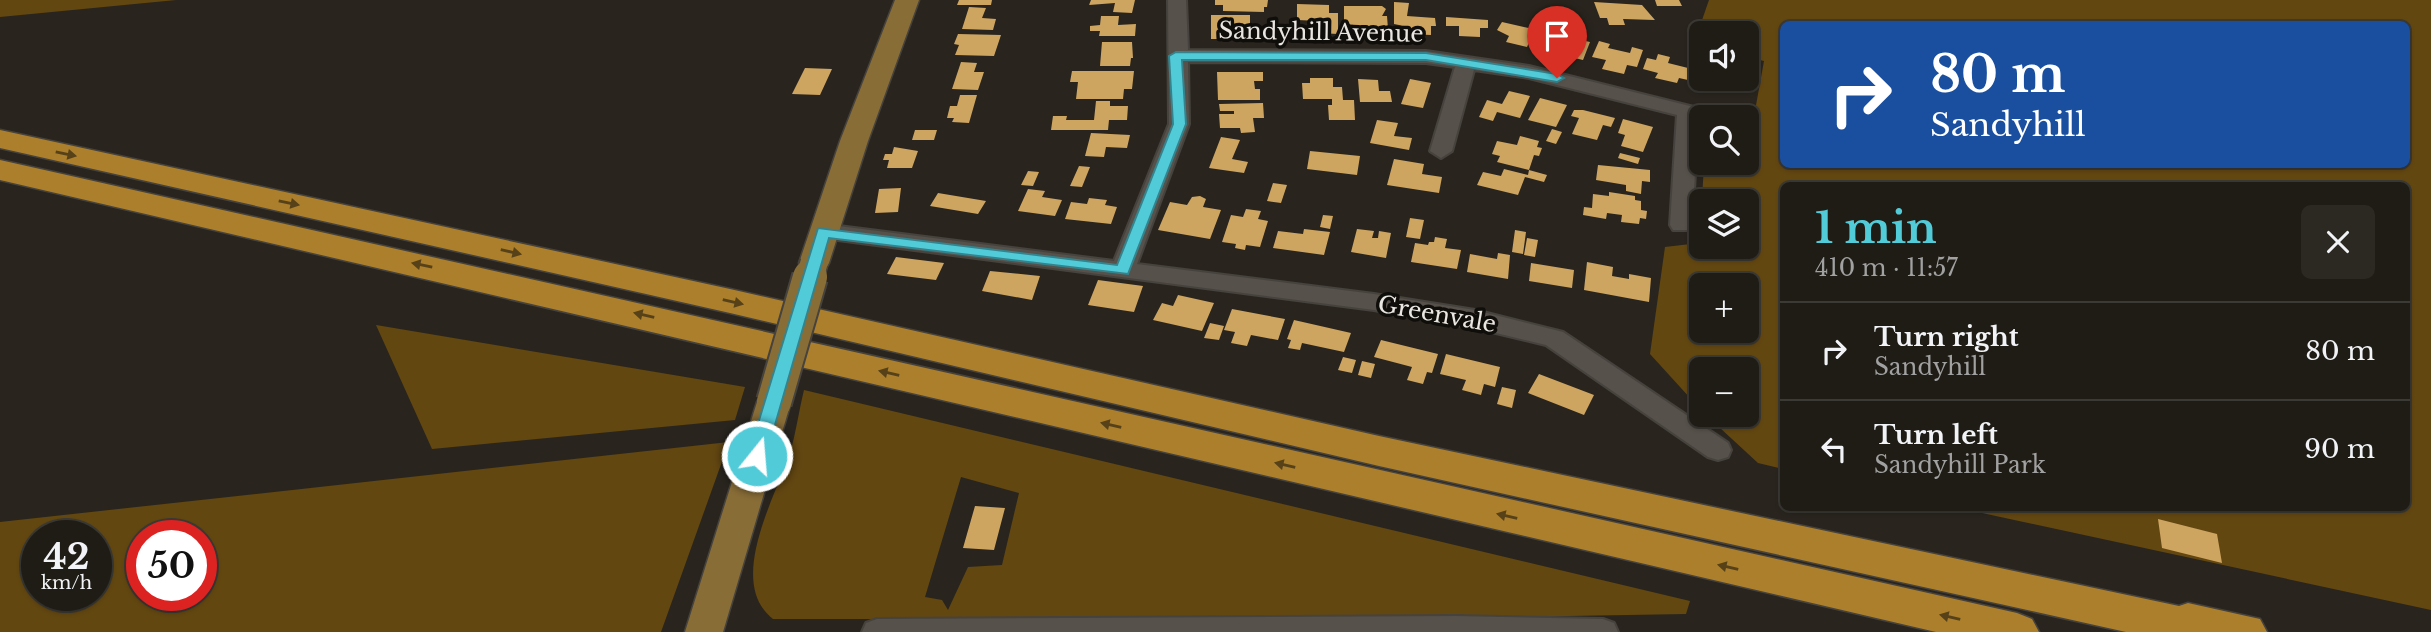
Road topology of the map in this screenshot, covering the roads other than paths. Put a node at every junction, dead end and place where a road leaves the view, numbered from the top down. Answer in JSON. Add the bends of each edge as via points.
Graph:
{"nodes":[{"id":1,"x":907,"y":0,"type":"edge"},
{"id":2,"x":1177,"y":0,"type":"edge"},
{"id":3,"x":1176,"y":56,"type":"junction"},
{"id":4,"x":1466,"y":62,"type":"junction"},
{"id":5,"x":1688,"y":112,"type":"joint"},
{"id":6,"x":0,"y":139,"type":"edge"},
{"id":7,"x":1441,"y":151,"type":"dead end"},
{"id":8,"x":0,"y":170,"type":"edge"},
{"id":9,"x":1681,"y":225,"type":"dead end"},
{"id":10,"x":823,"y":232,"type":"junction"},
{"id":11,"x":1122,"y":271,"type":"junction"},
{"id":12,"x":1718,"y":450,"type":"dead end"},
{"id":13,"x":2102,"y":608,"type":"junction"},
{"id":14,"x":704,"y":632,"type":"edge"},
{"id":15,"x":877,"y":632,"type":"edge"},
{"id":16,"x":1602,"y":632,"type":"edge"},
{"id":17,"x":2017,"y":632,"type":"edge"},
{"id":18,"x":2211,"y":632,"type":"edge"},
{"id":19,"x":2245,"y":632,"type":"edge"}],
"edges":[{"from":1,"to":10,"type":"main road"},
{"from":2,"to":3,"type":"street"},
{"from":3,"to":4,"type":"street","name":"Sandyhill Avenue","via":[[1426,57]]},
{"from":3,"to":11,"type":"street","via":[[1180,124]]},
{"from":4,"to":5,"type":"street","name":"Sandyhill Avenue","via":[[1557,78]]},
{"from":4,"to":7,"type":"street"},
{"from":5,"to":9,"type":"street"},
{"from":6,"to":13,"type":"highway","one_way":true,"via":[[1379,451]]},
{"from":17,"to":8,"type":"highway","one_way":true},
{"from":10,"to":11,"type":"street","name":"Greenvale"},
{"from":10,"to":14,"type":"main road","bridge":true},
{"from":11,"to":12,"type":"street","name":"Greenvale","via":[[1374,302],[1554,338]]},
{"from":13,"to":18,"type":"highway"},
{"from":13,"to":19,"type":"highway"},
{"from":15,"to":16,"type":"street"}]}
